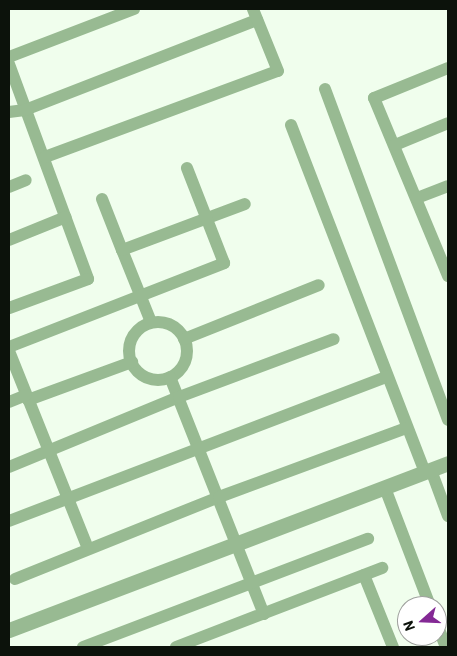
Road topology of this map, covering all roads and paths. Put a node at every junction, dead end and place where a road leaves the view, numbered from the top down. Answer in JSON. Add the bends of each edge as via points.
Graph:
{"nodes":[{"id":1,"x":134,"y":9,"type":"edge"},
{"id":2,"x":255,"y":14,"type":"edge"},
{"id":3,"x":9,"y":57,"type":"edge"},
{"id":4,"x":9,"y":64,"type":"edge"},
{"id":5,"x":448,"y":68,"type":"edge"},
{"id":6,"x":325,"y":89,"type":"dead end"},
{"id":7,"x":25,"y":110,"type":"junction"},
{"id":8,"x":9,"y":112,"type":"edge"},
{"id":9,"x":448,"y":123,"type":"edge"},
{"id":10,"x":291,"y":124,"type":"dead end"},
{"id":11,"x":395,"y":145,"type":"junction"},
{"id":12,"x":45,"y":157,"type":"junction"},
{"id":13,"x":187,"y":168,"type":"dead end"},
{"id":14,"x":26,"y":180,"type":"dead end"},
{"id":15,"x":448,"y":186,"type":"edge"},
{"id":16,"x":9,"y":187,"type":"edge"},
{"id":17,"x":417,"y":198,"type":"junction"},
{"id":18,"x":102,"y":199,"type":"dead end"},
{"id":19,"x":244,"y":204,"type":"dead end"},
{"id":20,"x":66,"y":217,"type":"junction"},
{"id":21,"x":206,"y":218,"type":"junction"},
{"id":22,"x":9,"y":240,"type":"edge"},
{"id":23,"x":122,"y":250,"type":"junction"},
{"id":24,"x":445,"y":258,"type":"edge"},
{"id":25,"x":448,"y":276,"type":"edge"},
{"id":26,"x":320,"y":285,"type":"dead end"},
{"id":27,"x":141,"y":297,"type":"junction"},
{"id":28,"x":9,"y":308,"type":"edge"},
{"id":29,"x":151,"y":322,"type":"junction"},
{"id":30,"x":184,"y":339,"type":"junction"},
{"id":31,"x":334,"y":339,"type":"dead end"},
{"id":32,"x":9,"y":349,"type":"edge"},
{"id":33,"x":132,"y":362,"type":"junction"},
{"id":34,"x":170,"y":377,"type":"junction"},
{"id":35,"x":387,"y":378,"type":"junction"},
{"id":36,"x":178,"y":397,"type":"junction"},
{"id":37,"x":27,"y":398,"type":"junction"},
{"id":38,"x":9,"y":402,"type":"edge"},
{"id":39,"x":448,"y":420,"type":"edge"},
{"id":40,"x":407,"y":428,"type":"junction"},
{"id":41,"x":198,"y":448,"type":"junction"},
{"id":42,"x":47,"y":451,"type":"junction"},
{"id":43,"x":448,"y":463,"type":"edge"},
{"id":44,"x":9,"y":467,"type":"edge"},
{"id":45,"x":428,"y":471,"type":"junction"},
{"id":46,"x":385,"y":488,"type":"junction"},
{"id":47,"x":219,"y":497,"type":"junction"},
{"id":48,"x":68,"y":500,"type":"junction"},
{"id":49,"x":448,"y":516,"type":"edge"},
{"id":50,"x":9,"y":521,"type":"edge"},
{"id":51,"x":368,"y":539,"type":"dead end"},
{"id":52,"x":237,"y":543,"type":"junction"},
{"id":53,"x":88,"y":549,"type":"junction"},
{"id":54,"x":382,"y":568,"type":"dead end"},
{"id":55,"x":364,"y":576,"type":"junction"},
{"id":56,"x":15,"y":579,"type":"dead end"},
{"id":57,"x":253,"y":584,"type":"junction"},
{"id":58,"x":426,"y":596,"type":"edge"},
{"id":59,"x":264,"y":614,"type":"junction"},
{"id":60,"x":9,"y":630,"type":"edge"},
{"id":61,"x":83,"y":647,"type":"edge"},
{"id":62,"x":176,"y":647,"type":"edge"},
{"id":63,"x":393,"y":647,"type":"edge"}],
"edges":[{"from":1,"to":3,"type":"street"},
{"from":2,"to":7,"type":"street"},
{"from":2,"to":12,"type":"street","via":[[278,71]]},
{"from":4,"to":7,"type":"street"},
{"from":5,"to":11,"type":"street","via":[[374,98]]},
{"from":6,"to":39,"type":"street"},
{"from":7,"to":8,"type":"street"},
{"from":7,"to":12,"type":"street"},
{"from":9,"to":11,"type":"street"},
{"from":10,"to":35,"type":"street"},
{"from":11,"to":17,"type":"street"},
{"from":12,"to":20,"type":"street"},
{"from":13,"to":21,"type":"street"},
{"from":14,"to":16,"type":"street"},
{"from":15,"to":17,"type":"street"},
{"from":17,"to":24,"type":"street"},
{"from":18,"to":23,"type":"street"},
{"from":19,"to":21,"type":"street"},
{"from":20,"to":22,"type":"street"},
{"from":20,"to":28,"type":"street","via":[[88,279]]},
{"from":21,"to":23,"type":"street"},
{"from":21,"to":27,"type":"street","via":[[224,264]]},
{"from":23,"to":27,"type":"street"},
{"from":24,"to":25,"type":"street"},
{"from":26,"to":30,"type":"street"},
{"from":27,"to":29,"type":"street"},
{"from":27,"to":32,"type":"street"},
{"from":29,"to":30,"type":"street","via":[[167,323]]},
{"from":29,"to":33,"type":"street","via":[[142,326],[132,338],[129,353]]},
{"from":30,"to":34,"type":"street","via":[[187,348],[183,365]]},
{"from":31,"to":36,"type":"street"},
{"from":32,"to":37,"type":"street"},
{"from":33,"to":34,"type":"street","via":[[136,370],[152,379]]},
{"from":33,"to":37,"type":"street"},
{"from":34,"to":36,"type":"street"},
{"from":35,"to":40,"type":"street"},
{"from":35,"to":41,"type":"street"},
{"from":36,"to":41,"type":"street"},
{"from":36,"to":42,"type":"street"},
{"from":37,"to":38,"type":"street"},
{"from":37,"to":42,"type":"street"},
{"from":40,"to":45,"type":"street"},
{"from":40,"to":47,"type":"street"},
{"from":41,"to":47,"type":"street"},
{"from":41,"to":48,"type":"street"},
{"from":42,"to":44,"type":"street"},
{"from":42,"to":48,"type":"street"},
{"from":43,"to":45,"type":"street"},
{"from":45,"to":46,"type":"street"},
{"from":45,"to":49,"type":"street"},
{"from":46,"to":52,"type":"street"},
{"from":46,"to":58,"type":"street"},
{"from":47,"to":52,"type":"street"},
{"from":47,"to":53,"type":"street"},
{"from":48,"to":50,"type":"street"},
{"from":48,"to":53,"type":"street"},
{"from":51,"to":57,"type":"street"},
{"from":52,"to":57,"type":"street"},
{"from":52,"to":60,"type":"street"},
{"from":53,"to":56,"type":"street"},
{"from":54,"to":55,"type":"street"},
{"from":55,"to":59,"type":"street"},
{"from":55,"to":63,"type":"street"},
{"from":57,"to":59,"type":"street"},
{"from":57,"to":61,"type":"street"},
{"from":59,"to":62,"type":"street"}]}
